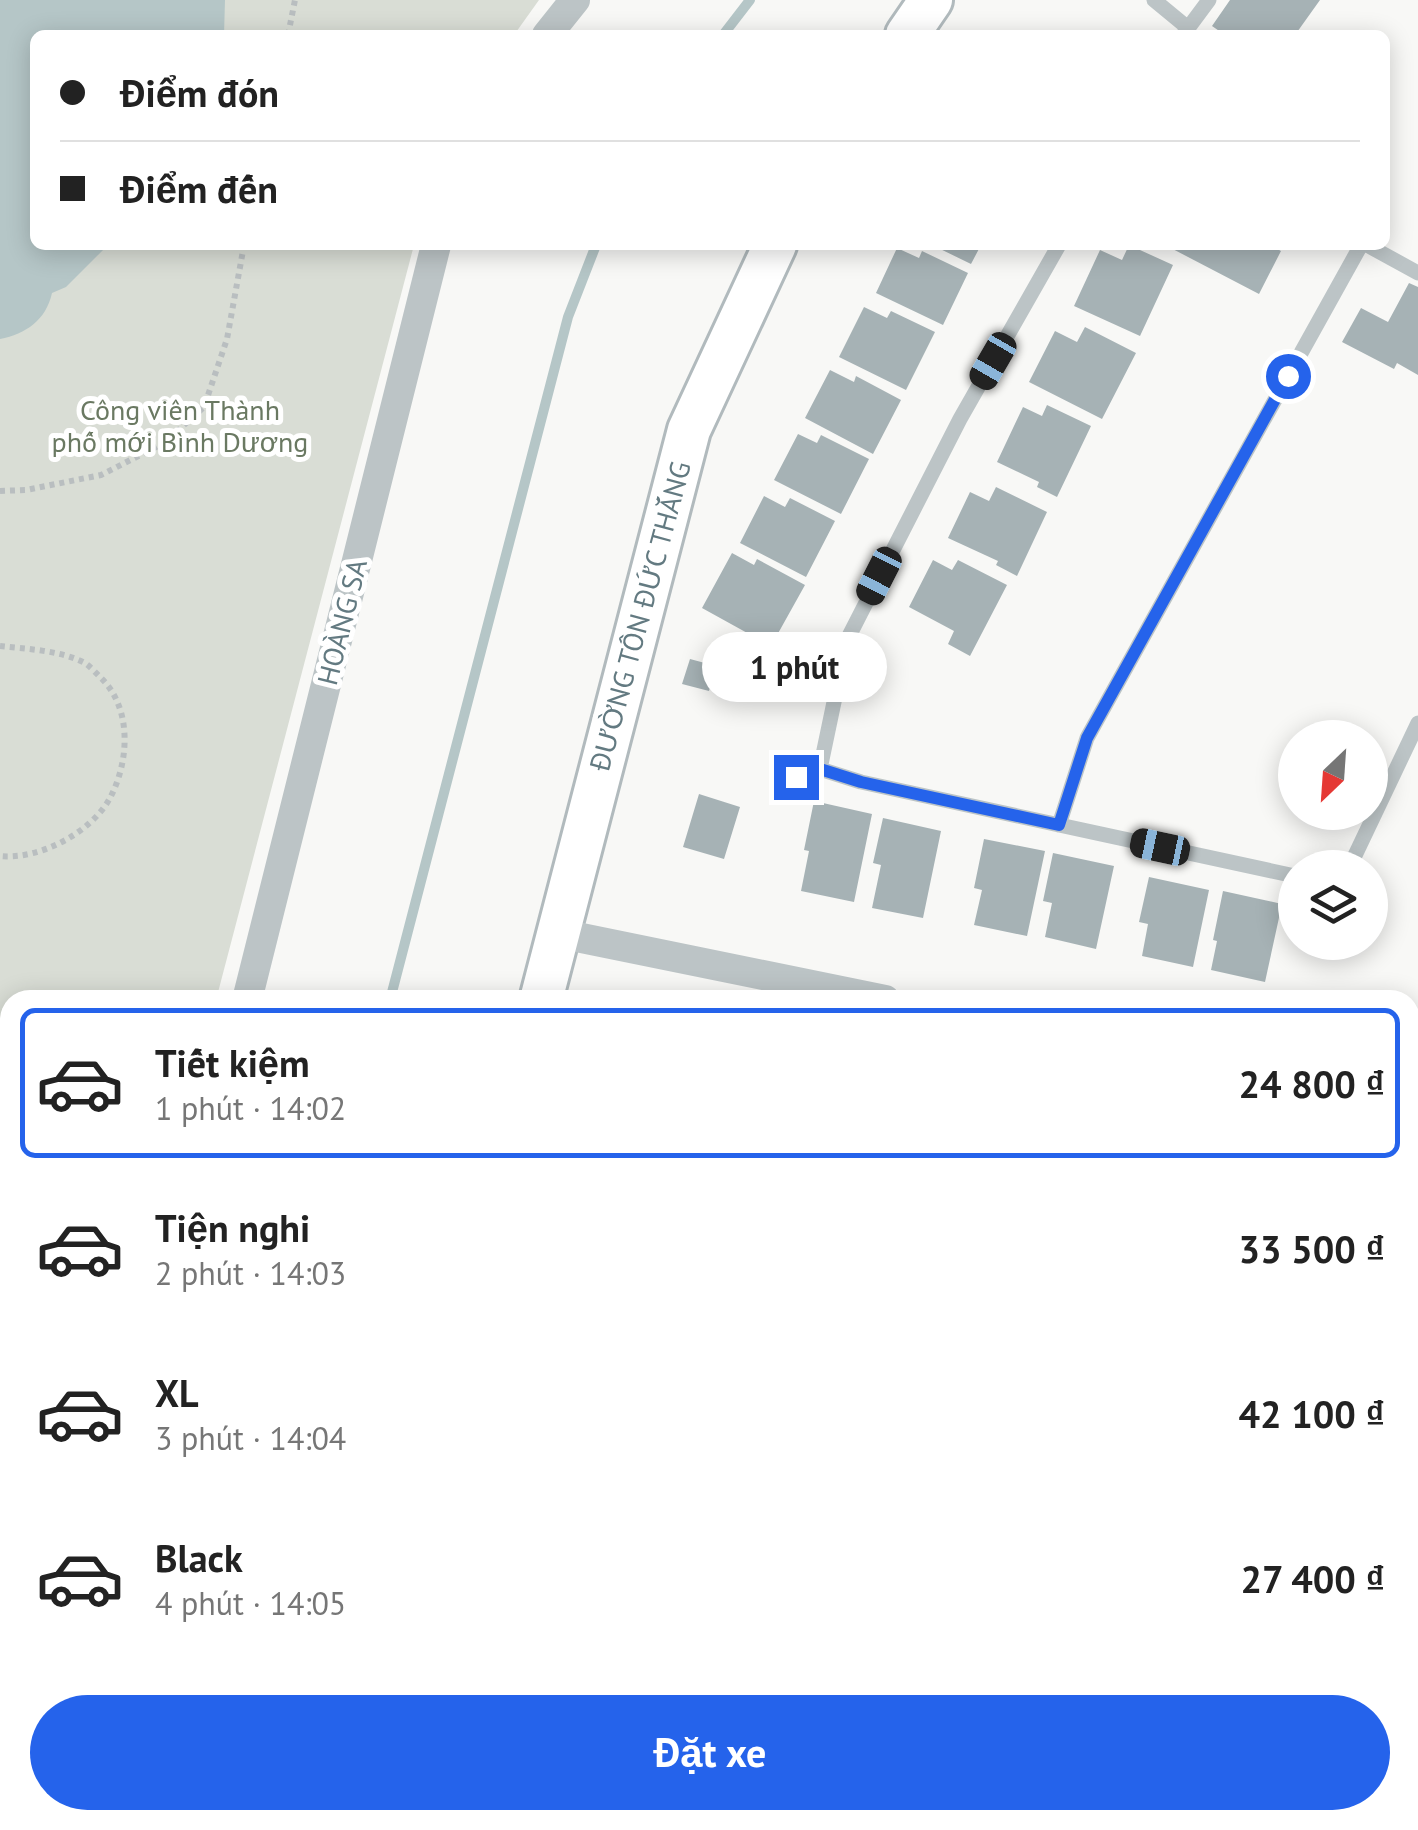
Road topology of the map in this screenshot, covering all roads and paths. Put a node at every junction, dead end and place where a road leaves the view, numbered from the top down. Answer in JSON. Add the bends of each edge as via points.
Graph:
{"nodes":[{"id":1,"x":295,"y":0,"type":"edge"},
{"id":2,"x":575,"y":0,"type":"edge"},
{"id":3,"x":931,"y":0,"type":"edge"},
{"id":4,"x":1154,"y":0,"type":"edge"},
{"id":5,"x":1210,"y":0,"type":"edge"},
{"id":6,"x":289,"y":30,"type":"edge"},
{"id":7,"x":551,"y":30,"type":"edge"},
{"id":8,"x":910,"y":30,"type":"edge"},
{"id":9,"x":1184,"y":30,"type":"edge"},
{"id":10,"x":1188,"y":30,"type":"edge"},
{"id":11,"x":243,"y":250,"type":"edge"},
{"id":12,"x":435,"y":250,"type":"edge"},
{"id":13,"x":774,"y":250,"type":"edge"},
{"id":14,"x":1057,"y":250,"type":"edge"},
{"id":15,"x":1361,"y":250,"type":"edge"},
{"id":16,"x":1373,"y":250,"type":"edge"},
{"id":17,"x":1418,"y":274,"type":"edge"},
{"id":18,"x":0,"y":491,"type":"edge"},
{"id":19,"x":0,"y":646,"type":"edge"},
{"id":20,"x":1418,"y":723,"type":"edge"},
{"id":21,"x":820,"y":769,"type":"junction"},
{"id":22,"x":796,"y":777,"type":"dead end"},
{"id":23,"x":1059,"y":825,"type":"junction"},
{"id":24,"x":1358,"y":850,"type":"edge"},
{"id":25,"x":0,"y":856,"type":"edge"},
{"id":26,"x":1278,"y":872,"type":"edge"},
{"id":27,"x":557,"y":932,"type":"junction"},
{"id":28,"x":250,"y":990,"type":"edge"},
{"id":29,"x":543,"y":990,"type":"edge"},
{"id":30,"x":837,"y":990,"type":"edge"}],
"edges":[{"from":1,"to":6,"type":"path"},
{"from":2,"to":7,"type":"street"},
{"from":3,"to":8,"type":"street"},
{"from":4,"to":9,"type":"lane"},
{"from":5,"to":10,"type":"lane"},
{"from":11,"to":18,"type":"path","via":[[227,339],[204,407],[164,443],[102,475]]},
{"from":12,"to":28,"type":"street","name":"HOÀNG SA"},
{"from":13,"to":27,"type":"street","name":"ĐƯỜNG TÔN ĐỨC THẮNG","via":[[689,430]]},
{"from":14,"to":21,"type":"lane","via":[[846,640]]},
{"from":15,"to":23,"type":"lane","via":[[1087,738]]},
{"from":16,"to":17,"type":"lane"},
{"from":19,"to":25,"type":"path","via":[[84,662],[114,690],[124,754],[109,799],[83,829],[53,847]]},
{"from":20,"to":24,"type":"lane"},
{"from":21,"to":22,"type":"lane"},
{"from":21,"to":23,"type":"lane"},
{"from":23,"to":26,"type":"lane"},
{"from":27,"to":29,"type":"street","name":"ĐƯỜNG TÔN ĐỨC THẮNG"},
{"from":27,"to":30,"type":"street"}]}
